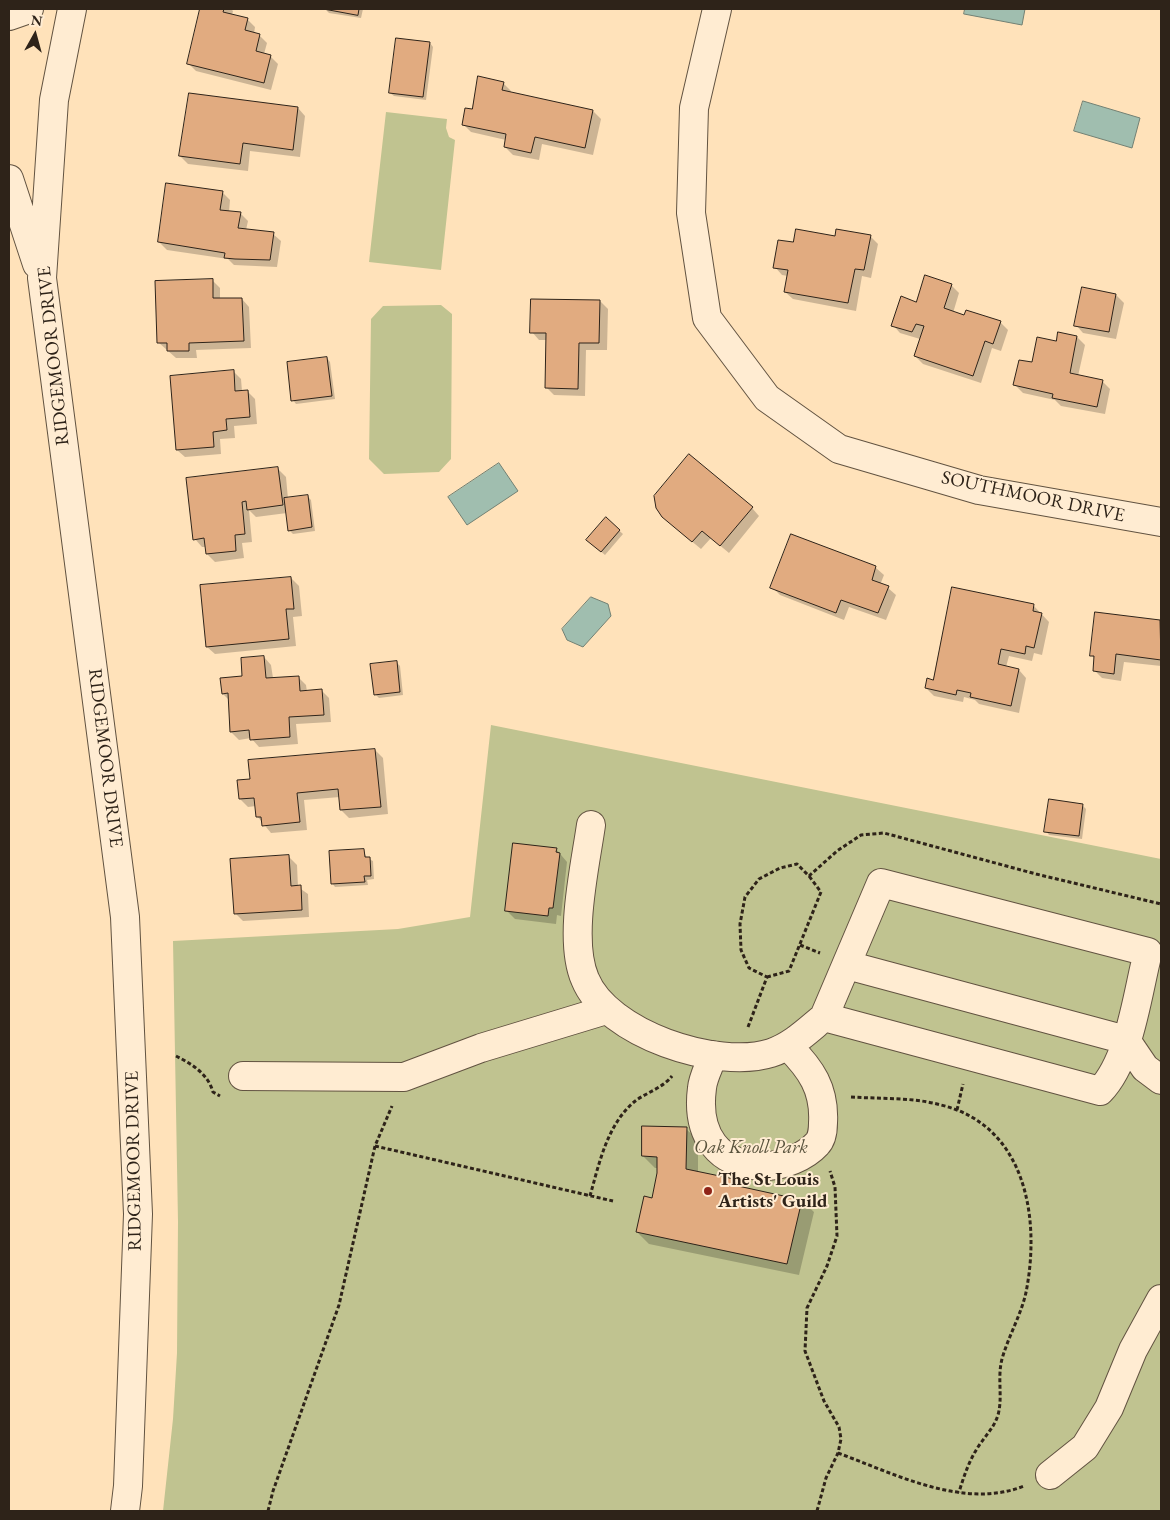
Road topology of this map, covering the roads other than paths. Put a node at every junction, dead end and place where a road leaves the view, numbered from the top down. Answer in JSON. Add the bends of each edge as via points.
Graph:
{"nodes":[{"id":1,"x":30,"y":9,"type":"edge"},
{"id":2,"x":72,"y":9,"type":"edge"},
{"id":3,"x":717,"y":9,"type":"edge"},
{"id":4,"x":9,"y":16,"type":"edge"},
{"id":5,"x":9,"y":179,"type":"edge"},
{"id":6,"x":42,"y":278,"type":"junction"},
{"id":7,"x":1161,"y":522,"type":"edge"},
{"id":8,"x":590,"y":825,"type":"dead end"},
{"id":9,"x":847,"y":965,"type":"junction"},
{"id":10,"x":606,"y":1010,"type":"junction"},
{"id":11,"x":824,"y":1017,"type":"junction"},
{"id":12,"x":1126,"y":1040,"type":"junction"},
{"id":13,"x":788,"y":1046,"type":"junction"},
{"id":14,"x":702,"y":1053,"type":"junction"},
{"id":15,"x":244,"y":1076,"type":"dead end"},
{"id":16,"x":1161,"y":1080,"type":"edge"},
{"id":17,"x":1161,"y":1299,"type":"edge"},
{"id":18,"x":1050,"y":1475,"type":"road end"},
{"id":19,"x":125,"y":1511,"type":"edge"}],
"edges":[{"from":1,"to":4,"type":"street"},
{"from":2,"to":6,"type":"street","name":"RIDGEMOOR DRIVE","via":[[54,100]]},
{"from":3,"to":7,"type":"street","name":"SOUTHMOOR DRIVE","via":[[694,108],[691,213],[707,318],[767,398],[839,449],[979,490]]},
{"from":5,"to":6,"type":"street"},
{"from":6,"to":19,"type":"street","name":"RIDGEMOOR DRIVE","via":[[125,917],[138,1214]]},
{"from":8,"to":10,"type":"street","via":[[578,934],[579,960],[595,998]]},
{"from":9,"to":11,"type":"street"},
{"from":9,"to":12,"type":"street"},
{"from":9,"to":12,"type":"street","via":[[881,883],[1148,952]]},
{"from":10,"to":14,"type":"street","via":[[643,1032]]},
{"from":10,"to":15,"type":"street","via":[[481,1048],[404,1077]]},
{"from":11,"to":12,"type":"street","via":[[1100,1091],[1111,1080]]},
{"from":11,"to":13,"type":"street"},
{"from":12,"to":16,"type":"street","via":[[1145,1068]]},
{"from":13,"to":14,"type":"street","via":[[754,1057]]},
{"from":13,"to":14,"type":"street","via":[[813,1075],[823,1098],[823,1130],[818,1143],[805,1154],[770,1166],[755,1166],[725,1157],[714,1147],[702,1111]]},
{"from":17,"to":18,"type":"street","via":[[1133,1350],[1109,1408],[1085,1447]]}]}
